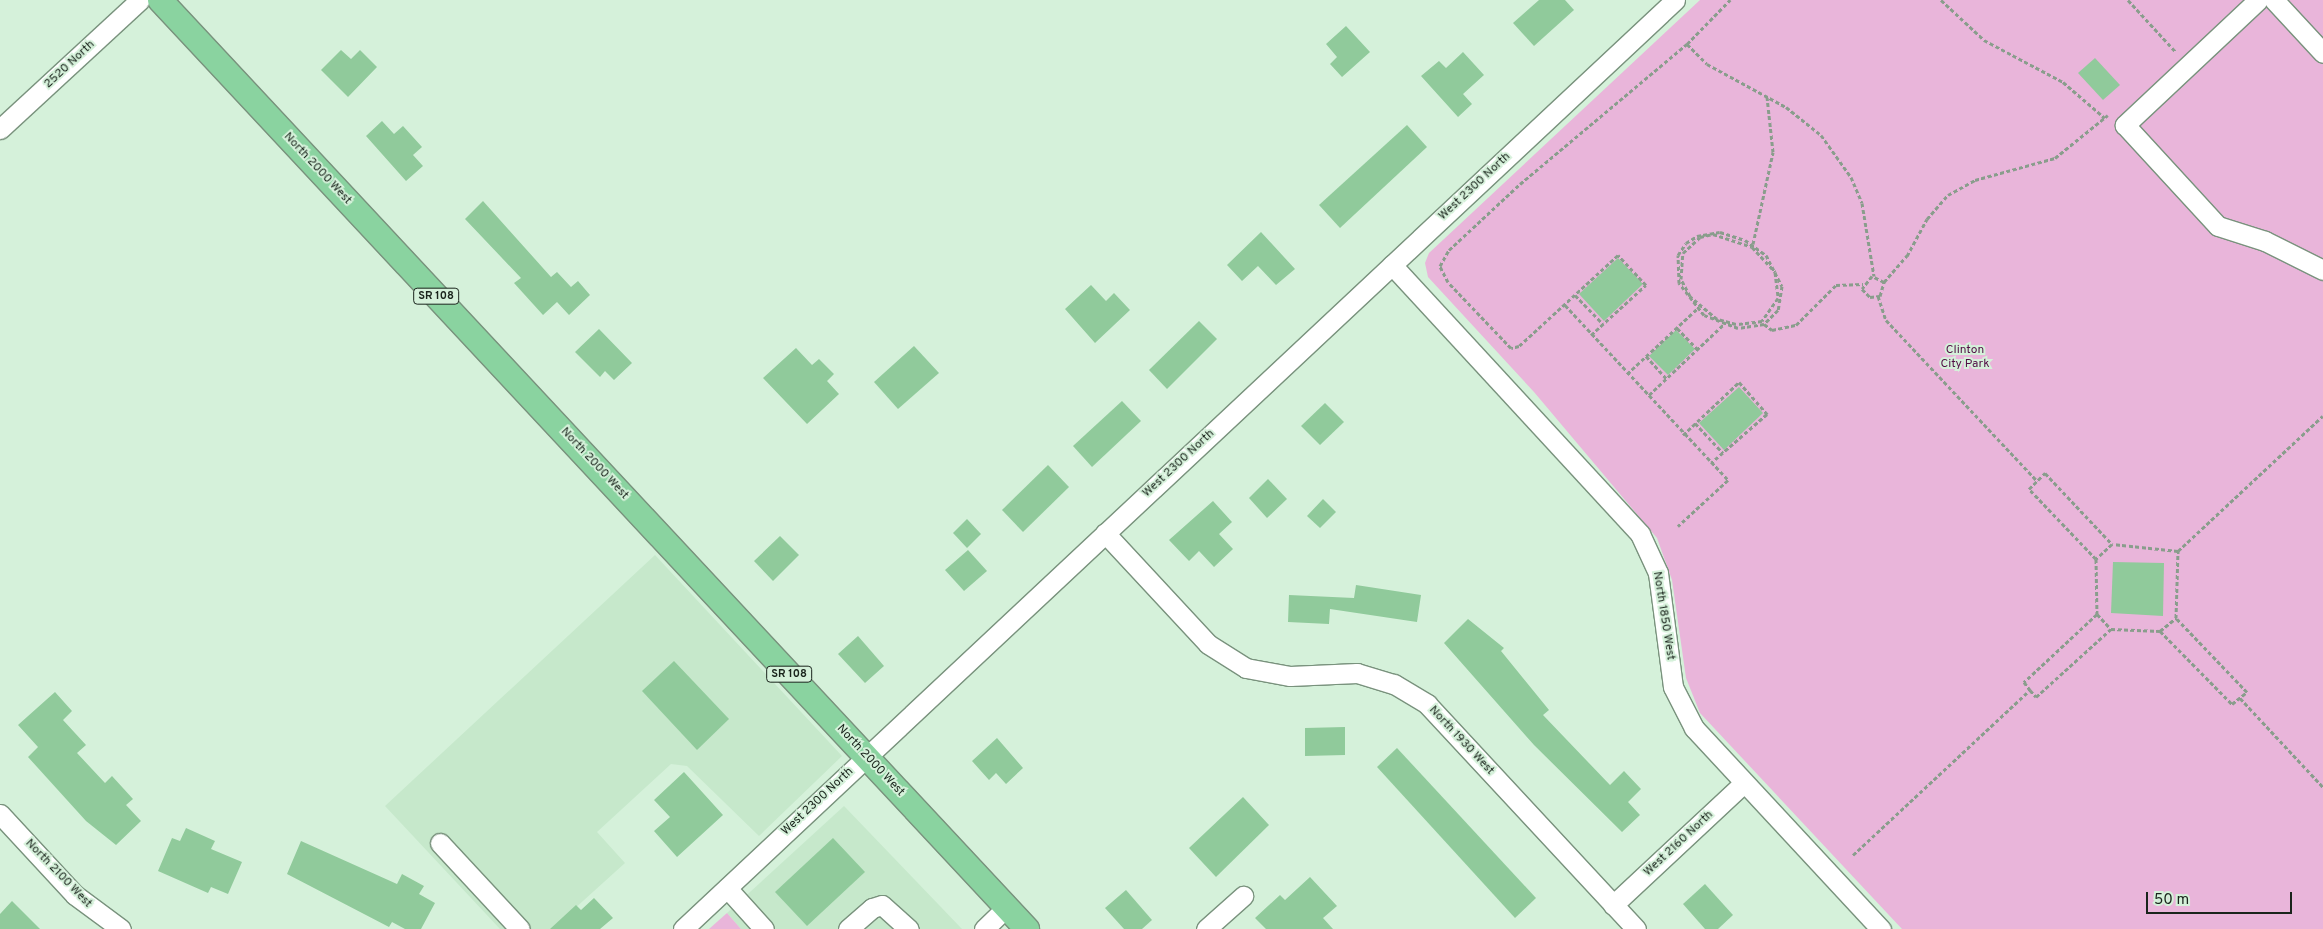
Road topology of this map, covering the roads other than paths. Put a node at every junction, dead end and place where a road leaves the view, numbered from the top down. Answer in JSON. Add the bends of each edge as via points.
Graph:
{"nodes":[{"id":1,"x":140,"y":0,"type":"edge"},
{"id":2,"x":160,"y":0,"type":"edge"},
{"id":3,"x":1675,"y":0,"type":"edge"},
{"id":4,"x":2258,"y":0,"type":"edge"},
{"id":5,"x":2274,"y":0,"type":"edge"},
{"id":6,"x":2323,"y":53,"type":"edge"},
{"id":7,"x":0,"y":130,"type":"edge"},
{"id":8,"x":1392,"y":265,"type":"junction"},
{"id":9,"x":2323,"y":270,"type":"edge"},
{"id":10,"x":1105,"y":533,"type":"junction"},
{"id":11,"x":866,"y":757,"type":"junction"},
{"id":12,"x":1744,"y":783,"type":"junction"},
{"id":13,"x":0,"y":814,"type":"edge"},
{"id":14,"x":440,"y":843,"type":"dead end"},
{"id":15,"x":727,"y":888,"type":"junction"},
{"id":16,"x":1243,"y":896,"type":"dead end"},
{"id":17,"x":1613,"y":905,"type":"junction"},
{"id":18,"x":1007,"y":907,"type":"junction"},
{"id":19,"x":903,"y":927,"type":"edge"},
{"id":20,"x":120,"y":929,"type":"edge"},
{"id":21,"x":520,"y":929,"type":"edge"},
{"id":22,"x":683,"y":929,"type":"edge"},
{"id":23,"x":764,"y":929,"type":"edge"},
{"id":24,"x":848,"y":929,"type":"edge"},
{"id":25,"x":984,"y":929,"type":"edge"},
{"id":26,"x":1027,"y":929,"type":"edge"},
{"id":27,"x":1206,"y":929,"type":"edge"},
{"id":28,"x":1636,"y":929,"type":"edge"},
{"id":29,"x":1881,"y":929,"type":"edge"}],
"edges":[{"from":1,"to":7,"type":"street","name":"2520 North"},
{"from":2,"to":11,"type":"main road","name":"North 2000 West","number":"SR 108"},
{"from":3,"to":8,"type":"street","name":"West 2300 North"},
{"from":4,"to":9,"type":"street","via":[[2125,125],[2218,226],[2265,241]]},
{"from":5,"to":6,"type":"street"},
{"from":8,"to":10,"type":"street","name":"West 2300 North"},
{"from":8,"to":12,"type":"street","name":"North 1850 West","via":[[1640,534],[1658,573],[1674,687],[1694,728]]},
{"from":10,"to":11,"type":"street","name":"West 2300 North"},
{"from":10,"to":17,"type":"street","name":"North 1930 West","via":[[1208,644],[1246,668],[1290,676],[1357,673],[1394,684],[1427,704]]},
{"from":11,"to":15,"type":"street","name":"West 2300 North"},
{"from":11,"to":18,"type":"main road","name":"North 2000 West","number":"SR 108"},
{"from":12,"to":17,"type":"street","name":"West 2160 North"},
{"from":12,"to":29,"type":"street","name":"North 1850 West"},
{"from":13,"to":20,"type":"street","name":"North 2100 West","via":[[75,894]]},
{"from":14,"to":21,"type":"street"},
{"from":15,"to":22,"type":"street","name":"West 2300 North"},
{"from":15,"to":23,"type":"street"},
{"from":16,"to":27,"type":"street"},
{"from":17,"to":28,"type":"street","name":"North 1930 West"},
{"from":18,"to":25,"type":"street"},
{"from":18,"to":26,"type":"main road","name":"North 2000 West","number":"SR 108"},
{"from":19,"to":24,"type":"street","via":[[882,906],[872,908]]}]}
